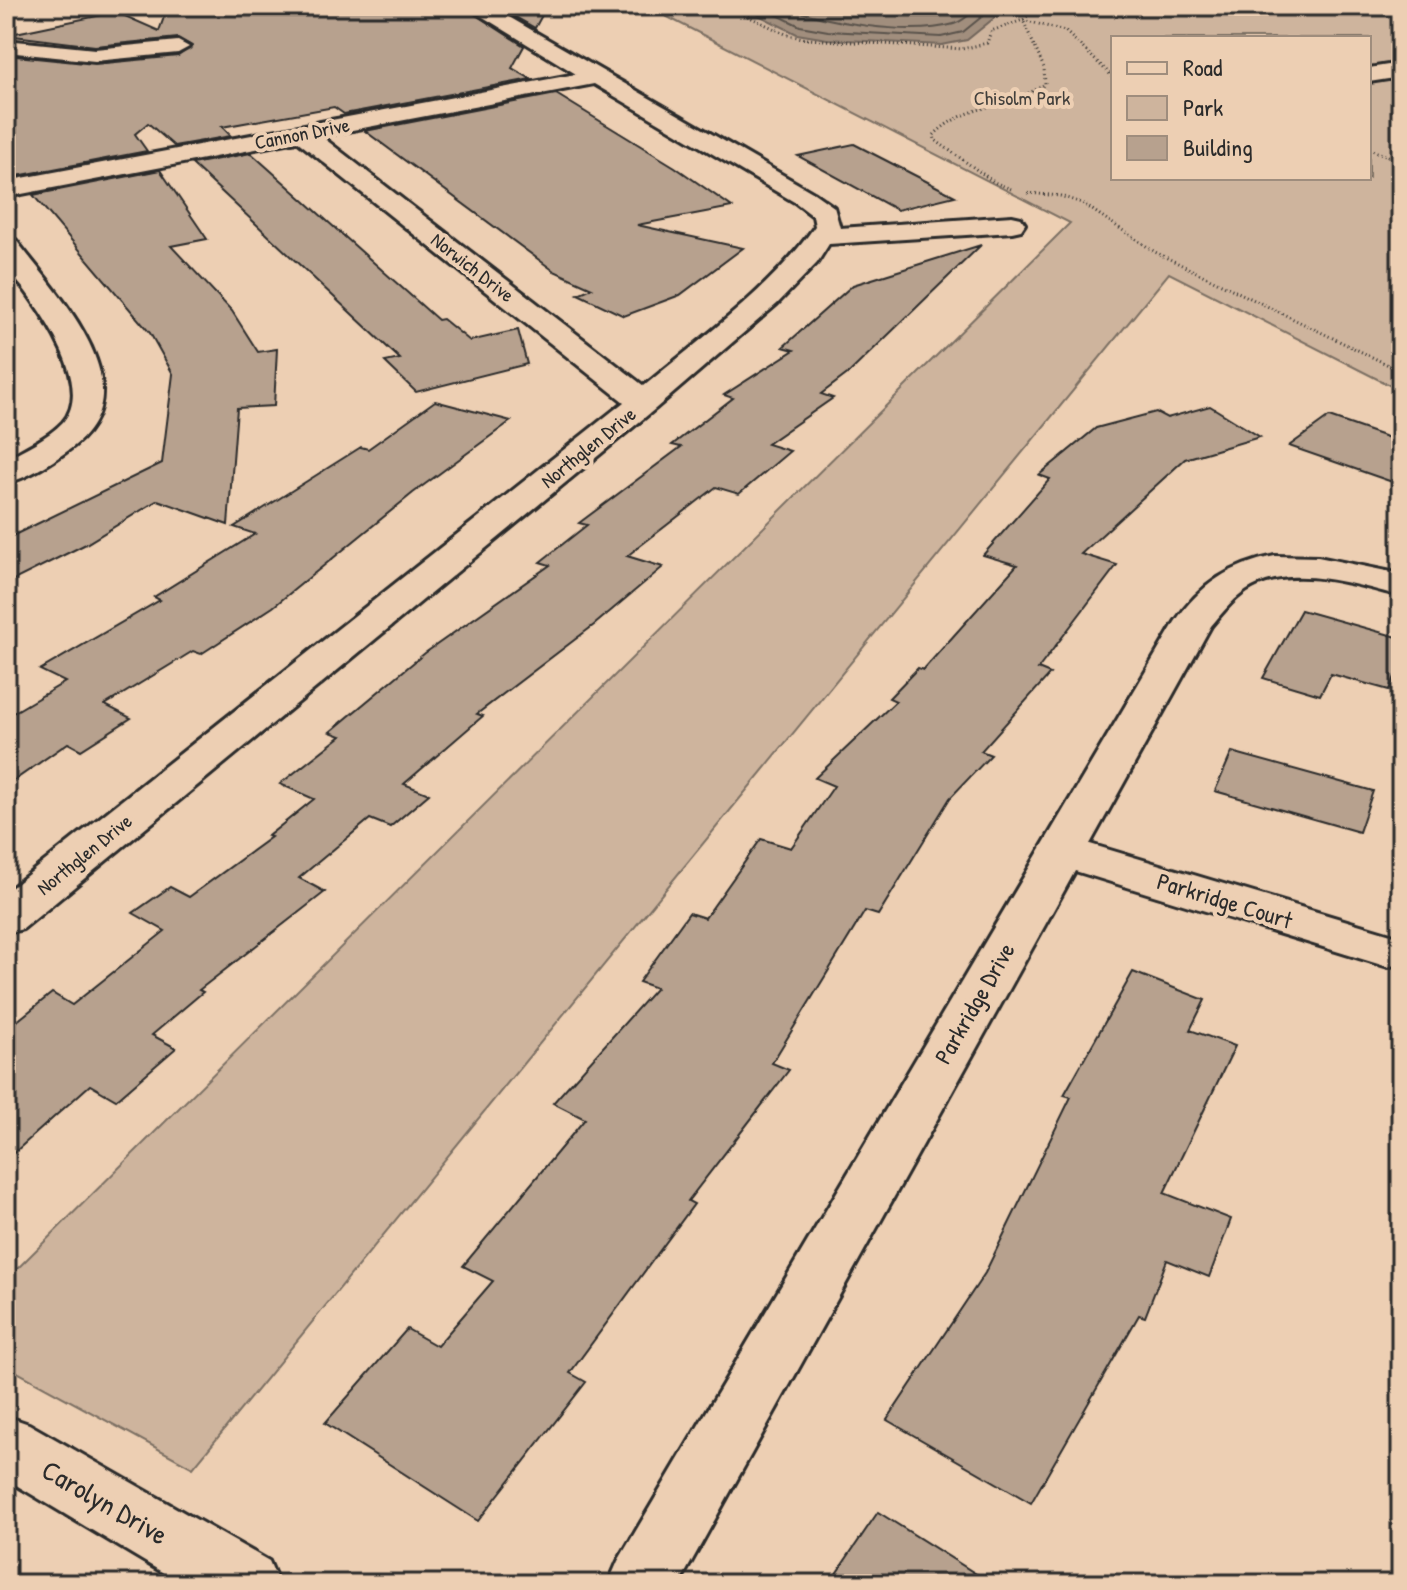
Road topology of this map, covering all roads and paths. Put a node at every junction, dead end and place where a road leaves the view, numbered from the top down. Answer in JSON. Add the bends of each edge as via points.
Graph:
{"nodes":[{"id":1,"x":475,"y":6,"type":"edge"},
{"id":2,"x":726,"y":6,"type":"edge"},
{"id":3,"x":1039,"y":6,"type":"edge"},
{"id":4,"x":1023,"y":20,"type":"junction"},
{"id":5,"x":6,"y":46,"type":"edge"},
{"id":6,"x":178,"y":47,"type":"dead end"},
{"id":7,"x":1401,"y":70,"type":"edge"},
{"id":8,"x":1111,"y":75,"type":"edge"},
{"id":9,"x":1371,"y":75,"type":"edge"},
{"id":10,"x":597,"y":77,"type":"junction"},
{"id":11,"x":302,"y":133,"type":"junction"},
{"id":12,"x":1371,"y":150,"type":"edge"},
{"id":13,"x":1401,"y":161,"type":"edge"},
{"id":14,"x":6,"y":189,"type":"edge"},
{"id":15,"x":1014,"y":191,"type":"dead end"},
{"id":16,"x":1025,"y":192,"type":"dead end"},
{"id":17,"x":1012,"y":224,"type":"dead end"},
{"id":18,"x":822,"y":236,"type":"junction"},
{"id":19,"x":6,"y":246,"type":"edge"},
{"id":20,"x":1401,"y":371,"type":"edge"},
{"id":21,"x":644,"y":402,"type":"junction"},
{"id":22,"x":6,"y":473,"type":"edge"},
{"id":23,"x":1401,"y":585,"type":"edge"},
{"id":24,"x":1061,"y":851,"type":"junction"},
{"id":25,"x":6,"y":917,"type":"edge"},
{"id":26,"x":1388,"y":950,"type":"dead end"},
{"id":27,"x":6,"y":1445,"type":"edge"},
{"id":28,"x":245,"y":1584,"type":"edge"},
{"id":29,"x":642,"y":1584,"type":"edge"}],
"edges":[{"from":1,"to":10,"type":"street"},
{"from":2,"to":4,"type":"path","via":[[798,38],[865,44],[968,48],[987,43],[995,28]]},
{"from":3,"to":4,"type":"path"},
{"from":4,"to":8,"type":"path","via":[[1065,31]]},
{"from":4,"to":15,"type":"path","via":[[1045,66],[1045,84],[1027,97],[959,116],[934,135],[979,172]]},
{"from":5,"to":6,"type":"street","via":[[95,55]]},
{"from":7,"to":9,"type":"street"},
{"from":10,"to":11,"type":"street","name":"Cannon Drive"},
{"from":10,"to":18,"type":"street","via":[[805,198],[825,213],[828,226]]},
{"from":11,"to":14,"type":"street","name":"Cannon Drive"},
{"from":11,"to":21,"type":"street","name":"Norwich Drive"},
{"from":12,"to":13,"type":"path"},
{"from":16,"to":20,"type":"path","via":[[1082,203],[1155,252]]},
{"from":17,"to":18,"type":"street"},
{"from":18,"to":21,"type":"street","name":"Northglen Drive","via":[[767,298]]},
{"from":19,"to":22,"type":"street","via":[[85,366],[89,396],[81,420]]},
{"from":21,"to":25,"type":"street","name":"Northglen Drive"},
{"from":23,"to":24,"type":"street","name":"Parkridge Drive","via":[[1310,566],[1287,567],[1240,577],[1219,593],[1194,622]]},
{"from":24,"to":26,"type":"street","name":"Parkridge Court"},
{"from":24,"to":29,"type":"street","name":"Parkridge Drive"},
{"from":27,"to":28,"type":"street","name":"Carolyn Drive"}]}
